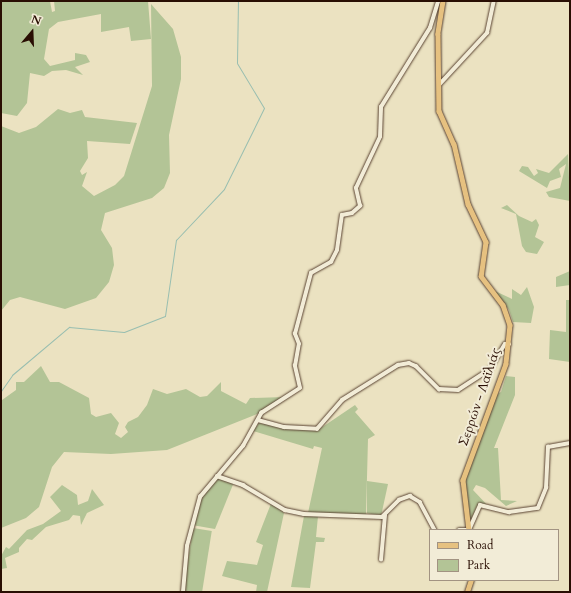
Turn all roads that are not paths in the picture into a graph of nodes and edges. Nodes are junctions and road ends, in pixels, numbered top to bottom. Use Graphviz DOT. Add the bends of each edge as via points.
graph roads {
  1 [pos="438,1"];
  2 [pos="443,1"];
  3 [pos="494,1"];
  4 [pos="437,87"];
  5 [pos="510,344"];
  6 [pos="258,420"];
  7 [pos="570,443"];
  8 [pos="217,476"];
  9 [pos="385,515"];
  10 [pos="434,529"];
  11 [pos="469,529"];
  12 [pos="469,529"];
  13 [pos="381,560"];
  14 [pos="470,581"];
  15 [pos="183,592"];
  16 [pos="467,592"];
  1 -- 6 [label="street" via="430,28 381,107 380,137 356,188 360,206 352,213 342,215 337,250 330,262 311,273 295,334 299,344 295,366 300,388 267,408"];
  2 -- 4 [label="main road, Σερρών - Λαϊλιάς"];
  3 -- 4 [label="street" via="487,33"];
  4 -- 5 [label="main road, Σερρών - Λαϊλιάς" via="441,117 454,144 468,204 486,242 481,276 508,316"];
  5 -- 6 [label="street" via="505,344 490,369 458,390 439,389 416,366 409,363 398,365 342,400 317,429 284,427"];
  5 -- 11 [label="main road, Σερρών - Λαϊλιάς" via="463,480"];
  6 -- 8 [label="street" via="243,446"];
  7 -- 12 [label="street" via="548,447 546,488 538,508 509,512 480,505"];
  8 -- 9 [label="street" via="243,485 285,510 304,514"];
  8 -- 15 [label="street" via="195,507"];
  9 -- 10 [label="street" via="399,500 410,496 420,502"];
  9 -- 13 [label="street"];
  14 -- 16 [label="main road"];
}
